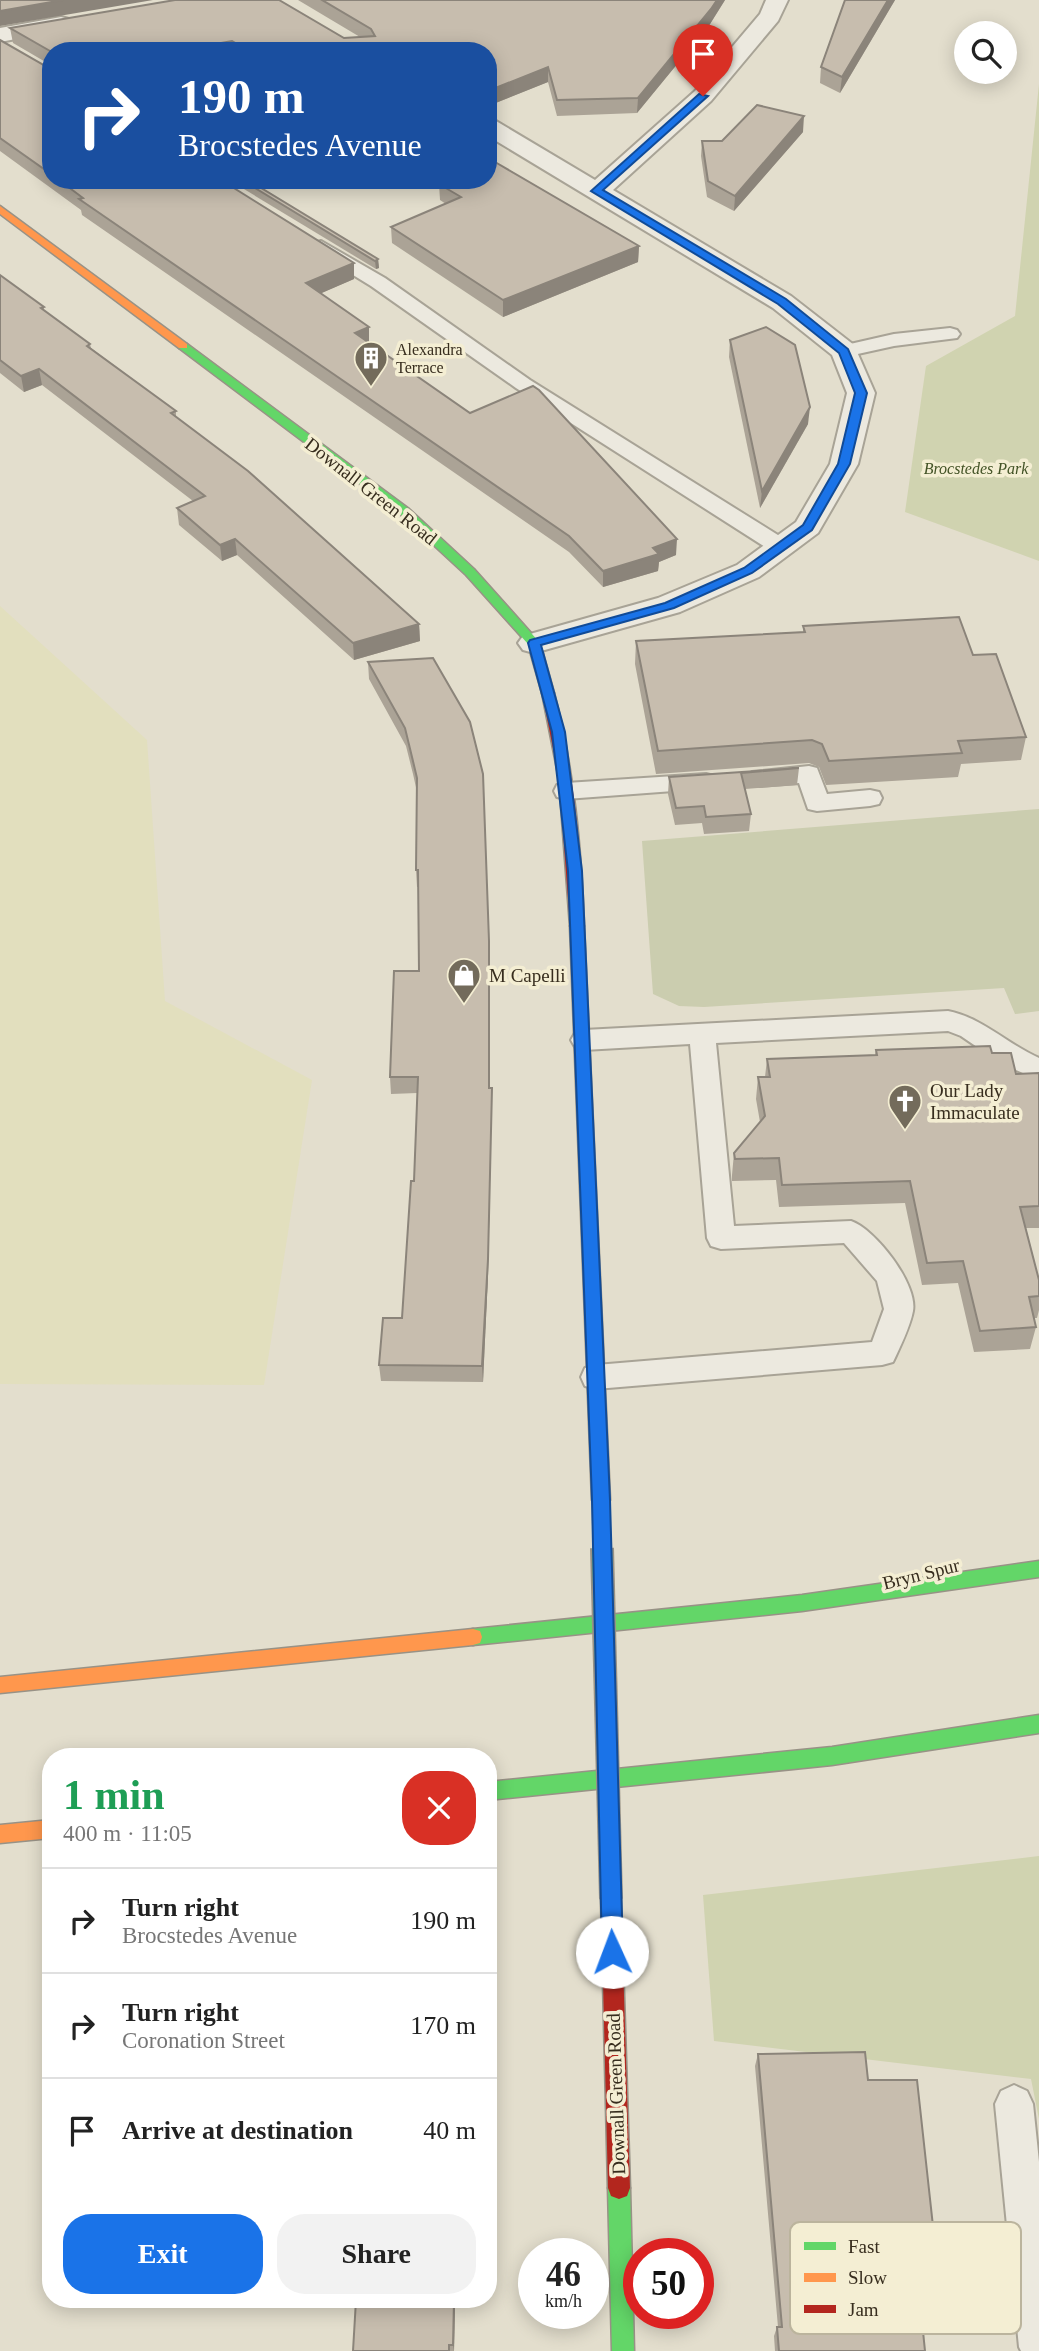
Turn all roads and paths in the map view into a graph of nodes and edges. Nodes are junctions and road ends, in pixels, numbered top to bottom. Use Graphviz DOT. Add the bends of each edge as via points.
graph roads {
  1 [pos="777,0"];
  2 [pos="78,22"];
  3 [pos="3,42"];
  4 [pos="497,131"];
  5 [pos="597,191"];
  6 [pos="0,209"];
  7 [pos="300,235"];
  8 [pos="950,334"];
  9 [pos="844,351"];
  10 [pos="781,547"];
  11 [pos="534,643"];
  12 [pos="566,791"];
  13 [pos="870,798"];
  14 [pos="702,1035"];
  15 [pos="584,1040"];
  16 [pos="1039,1070"];
  17 [pos="596,1377"];
  18 [pos="960,1564"];
  19 [pos="1039,1569"];
  20 [pos="802,1604"];
  21 [pos="0,1685"];
  22 [pos="1039,1724"];
  23 [pos="497,1790"];
  24 [pos="42,1830"];
  25 [pos="0,1833"];
  26 [pos="1014,2104"];
  27 [pos="1039,2347"];
  28 [pos="624,2351"];
  1 -- 5 [label="street" via="770,16 703,96"];
  2 -- 3 [label="street"];
  4 -- 5 [label="street"];
  5 -- 9 [label="street" via="782,302"];
  6 -- 11 [label="main road, Downall Green Road" via="405,512 470,572"];
  7 -- 10 [label="lane" via="378,282 523,384"];
  8 -- 9 [label="lane"];
  9 -- 10 [label="street" via="861,393 844,464 808,527"];
  10 -- 11 [label="street" via="748,571 669,606"];
  11 -- 12 [label="main road, Downall Green Road" via="559,732"];
  12 -- 13 [label="lane" via="809,775 817,803"];
  12 -- 15 [label="main road, Downall Green Road"];
  14 -- 15 [label="lane"];
  14 -- 16 [label="lane" via="958,1022 1003,1053"];
  14 -- 17 [label="lane" via="721,1238 851,1231 890,1276 899,1309 882,1353"];
  15 -- 17 [label="main road, Downall Green Road"];
  17 -- 28 [label="main road, Downall Green Road, bridge"];
  18 -- 20 [label="main road, Bryn Spur"];
  19 -- 20 [label="main road"];
  20 -- 21 [label="main road"];
  22 -- 23 [label="main road" via="832,1756"];
  24 -- 25 [label="main road"];
  26 -- 27 [label="lane"];
}
